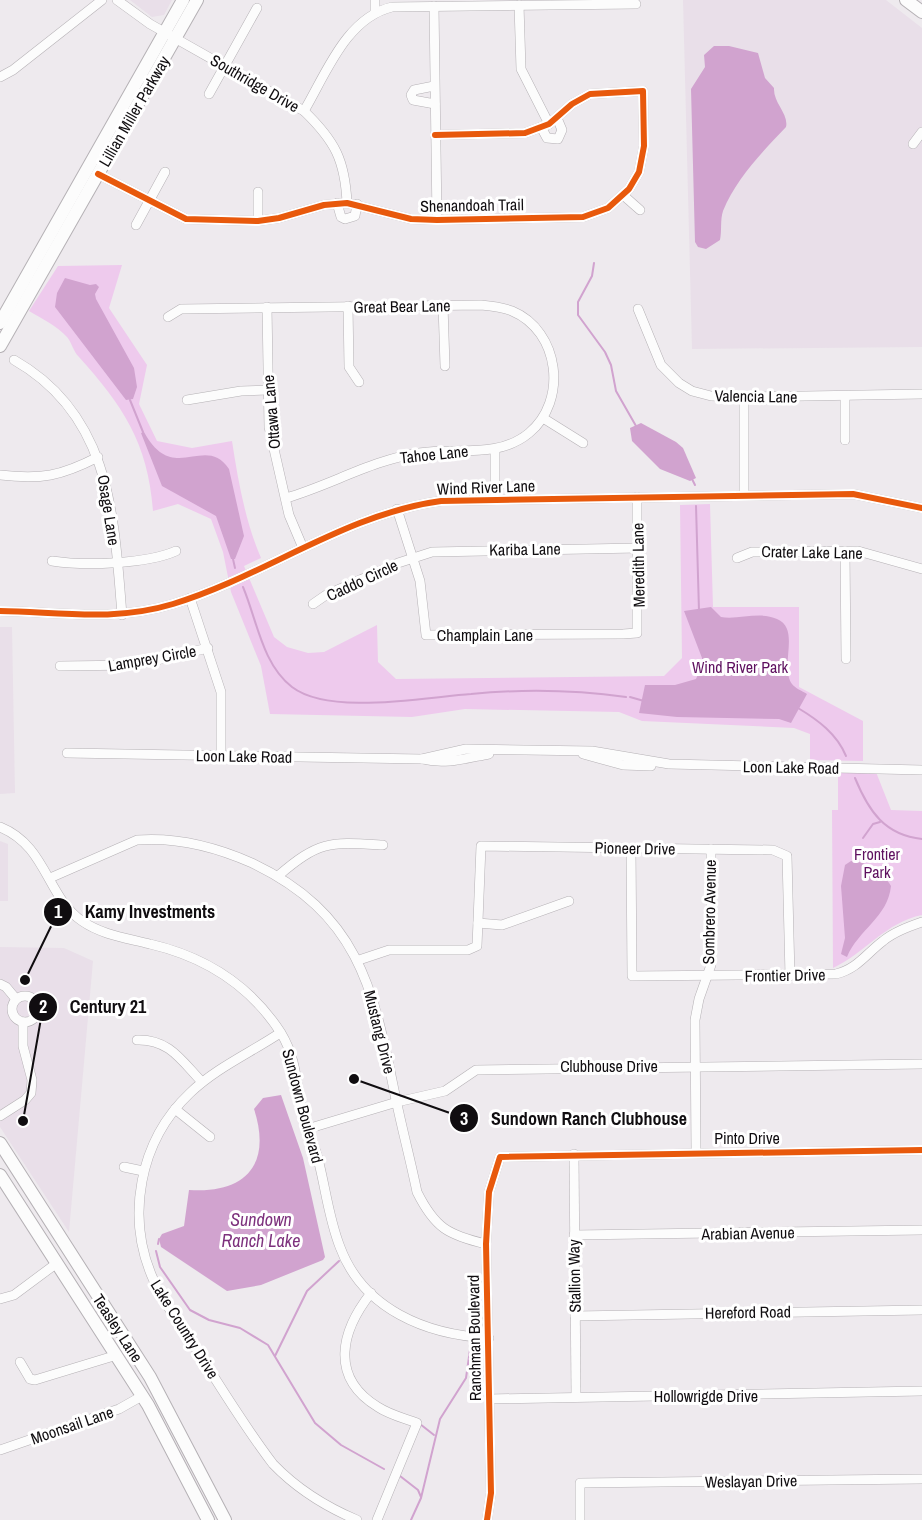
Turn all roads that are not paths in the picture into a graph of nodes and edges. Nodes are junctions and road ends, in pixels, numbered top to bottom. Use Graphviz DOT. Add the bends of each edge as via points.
graph roads {
  1 [pos="102,0"];
  2 [pos="117,0"];
  3 [pos="183,0"];
  4 [pos="197,0"];
  5 [pos="375,0"];
  6 [pos="906,0"];
  7 [pos="390,3"];
  8 [pos="636,4"];
  9 [pos="519,5"];
  10 [pos="434,6"];
  11 [pos="257,8"];
  12 [pos="922,12"];
  13 [pos="375,13"];
  14 [pos="165,31"];
  15 [pos="176,38"];
  16 [pos="225,66"];
  17 [pos="0,77"];
  18 [pos="434,86"];
  19 [pos="209,94"];
  20 [pos="435,104"];
  21 [pos="304,111"];
  22 [pos="549,123"];
  23 [pos="922,132"];
  24 [pos="435,135"];
  25 [pos="913,144"];
  26 [pos="165,172"];
  27 [pos="98,174"];
  28 [pos="258,192"];
  29 [pos="623,195"];
  30 [pos="148,202"];
  31 [pos="347,203"];
  32 [pos="640,210"];
  33 [pos="437,220"];
  34 [pos="258,221"];
  35 [pos="136,225"];
  36 [pos="443,305"];
  37 [pos="348,306"];
  38 [pos="267,307"];
  39 [pos="638,309"];
  40 [pos="168,317"];
  41 [pos="0,324"];
  42 [pos="0,346"];
  43 [pos="14,360"];
  44 [pos="445,366"];
  45 [pos="359,382"];
  46 [pos="267,390"];
  47 [pos="922,394"];
  48 [pos="845,396"];
  49 [pos="744,397"];
  50 [pos="187,400"];
  51 [pos="543,418"];
  52 [pos="845,440"];
  53 [pos="584,443"];
  54 [pos="495,450"];
  55 [pos="98,457"];
  56 [pos="0,475"];
  57 [pos="744,495"];
  58 [pos="637,497"];
  59 [pos="286,498"];
  60 [pos="495,499"];
  61 [pos="922,508"];
  62 [pos="397,509"];
  63 [pos="303,548"];
  64 [pos="638,548"];
  65 [pos="177,551"];
  66 [pos="845,551"];
  67 [pos="412,558"];
  68 [pos="737,558"];
  69 [pos="52,561"];
  70 [pos="117,561"];
  71 [pos="922,569"];
  72 [pos="190,598"];
  73 [pos="313,604"];
  74 [pos="0,611"];
  75 [pos="122,615"];
  76 [pos="638,633"];
  77 [pos="208,648"];
  78 [pos="846,659"];
  79 [pos="60,666"];
  80 [pos="67,753"];
  81 [pos="221,756"];
  82 [pos="922,770"];
  83 [pos="0,827"];
  84 [pos="383,845"];
  85 [pos="630,848"];
  86 [pos="711,849"];
  87 [pos="279,876"];
  88 [pos="50,878"];
  89 [pos="569,901"];
  90 [pos="922,922"];
  91 [pos="478,923"];
  92 [pos="359,960"];
  93 [pos="706,976"];
  94 [pos="790,976"];
  95 [pos="0,984"];
  96 [pos="16,999"];
  97 [pos="23,1022"];
  98 [pos="280,1033"];
  99 [pos="137,1040"];
  100 [pos="922,1064"];
  101 [pos="695,1066"];
  102 [pos="202,1082"];
  103 [pos="397,1102"];
  104 [pos="175,1109"];
  105 [pos="0,1116"];
  106 [pos="307,1129"];
  107 [pos="210,1137"];
  108 [pos="0,1143"];
  109 [pos="922,1150"];
  110 [pos="696,1152"];
  111 [pos="573,1154"];
  112 [pos="501,1157"];
  113 [pos="124,1167"];
  114 [pos="143,1171"];
  115 [pos="0,1175"];
  116 [pos="922,1230"];
  117 [pos="574,1235"];
  118 [pos="486,1244"];
  119 [pos="57,1263"];
  120 [pos="371,1293"];
  121 [pos="0,1299"];
  122 [pos="922,1310"];
  123 [pos="575,1316"];
  124 [pos="489,1338"];
  125 [pos="117,1355"];
  126 [pos="20,1362"];
  127 [pos="922,1391"];
  128 [pos="142,1396"];
  129 [pos="576,1397"];
  130 [pos="489,1399"];
  131 [pos="0,1450"];
  132 [pos="922,1479"];
  133 [pos="208,1520"];
  134 [pos="225,1520"];
  135 [pos="357,1520"];
  136 [pos="377,1520"];
  137 [pos="487,1520"];
  138 [pos="580,1520"];
  1 -- 17 [label="street"];
  2 -- 14 [label="street, Southridge Drive"];
  3 -- 14 [label="main road, Lillian Miller Parkway"];
  4 -- 15 [label="main road, Lillian Miller Parkway"];
  5 -- 13 [label="street"];
  6 -- 12 [label="main road"];
  7 -- 10 [label="street"];
  7 -- 13 [label="street"];
  8 -- 9 [label="street"];
  9 -- 10 [label="street"];
  9 -- 22 [label="street" via="521,69"];
  10 -- 18 [label="street"];
  11 -- 16 [label="street"];
  13 -- 21 [label="street" via="355,27"];
  14 -- 15 [label="street, Southridge Drive"];
  14 -- 41 [label="main road, Lillian Miller Parkway"];
  15 -- 16 [label="street, Southridge Drive"];
  15 -- 27 [label="main road, Lillian Miller Parkway"];
  16 -- 19 [label="street"];
  16 -- 21 [label="street, Southridge Drive"];
  18 -- 20 [label="street"];
  18 -- 20 [label="street" via="422,86 411,95 421,104"];
  20 -- 24 [label="street"];
  21 -- 31 [label="street, Southridge Drive" via="339,153"];
  22 -- 24 [label="street" via="525,133"];
  22 -- 29 [label="street, Shenandoah Trail" via="590,94 643,91 643,159"];
  23 -- 25 [label="street"];
  24 -- 33 [label="street"];
  26 -- 30 [label="street"];
  27 -- 30 [label="street, Shenandoah Trail"];
  27 -- 42 [label="main road, Lillian Miller Parkway"];
  28 -- 34 [label="street"];
  29 -- 32 [label="street"];
  29 -- 33 [label="street, Shenandoah Trail" via="608,208 583,217"];
  30 -- 34 [label="street, Shenandoah Trail" via="186,219"];
  30 -- 35 [label="street"];
  31 -- 33 [label="street, Shenandoah Trail" via="411,219"];
  31 -- 34 [label="street, Shenandoah Trail"];
  36 -- 37 [label="street, Great Bear Lane"];
  36 -- 44 [label="street"];
  36 -- 51 [label="street, Great Bear Lane" via="498,306 514,312 536,329 548,347 554,370 552,397"];
  37 -- 38 [label="street, Great Bear Lane"];
  37 -- 45 [label="street" via="349,367"];
  38 -- 40 [label="street, Great Bear Lane" via="182,309"];
  38 -- 46 [label="street, Ottawa Lane"];
  39 -- 49 [label="street, Valencia Lane" via="654,352 668,375 692,391"];
  43 -- 55 [label="street, Osage Lane" via="37,373 64,399 82,423"];
  46 -- 50 [label="street"];
  46 -- 59 [label="street, Ottawa Lane" via="269,427"];
  47 -- 48 [label="street, Valencia Lane"];
  48 -- 49 [label="street, Valencia Lane"];
  48 -- 52 [label="street"];
  49 -- 57 [label="street"];
  51 -- 53 [label="street"];
  51 -- 54 [label="street, Tahoe Lane" via="527,435"];
  54 -- 59 [label="street, Tahoe Lane" via="446,450 392,458"];
  54 -- 60 [label="street"];
  55 -- 56 [label="street" via="48,478"];
  55 -- 70 [label="street, Osage Lane" via="109,498"];
  57 -- 58 [label="street, Wind River Lane"];
  57 -- 61 [label="street, Wind River Lane" via="853,494"];
  58 -- 60 [label="street, Wind River Lane"];
  58 -- 64 [label="street, Meredith Lane"];
  59 -- 63 [label="street, Ottawa Lane"];
  60 -- 62 [label="street, Wind River Lane" via="441,501"];
  62 -- 63 [label="street, Wind River Lane"];
  62 -- 67 [label="street, Champlain Lane"];
  63 -- 72 [label="street, Wind River Lane"];
  64 -- 67 [label="street, Kariba Lane" via="455,550"];
  64 -- 76 [label="street, Meredith Lane"];
  65 -- 70 [label="street"];
  66 -- 68 [label="street, Crater Lake Lane" via="752,552"];
  66 -- 71 [label="street, Crater Lake Lane" via="870,553"];
  66 -- 78 [label="street"];
  67 -- 73 [label="street, Caddo Circle"];
  67 -- 76 [label="street, Champlain Lane" via="420,581 426,635"];
  69 -- 70 [label="street"];
  70 -- 75 [label="street, Osage Lane"];
  72 -- 75 [label="street, Wind River Lane"];
  72 -- 77 [label="street"];
  74 -- 75 [label="street, Wind River Lane"];
  77 -- 79 [label="street, Lamprey Circle" via="135,665"];
  77 -- 81 [label="street" via="221,692"];
  80 -- 81 [label="street, Loon Lake Road"];
  81 -- 82 [label="street, Loon Lake Road" via="422,759 466,749 613,753 659,764"];
  83 -- 88 [label="street, Sundown Boulevard" via="29,847"];
  84 -- 87 [label="street" via="328,844 304,854"];
  85 -- 86 [label="street, Pioneer Drive"];
  85 -- 91 [label="street, Pioneer Drive" via="481,846"];
  85 -- 93 [label="street, Frontier Drive" via="632,976"];
  86 -- 93 [label="street, Sombrero Avenue" via="711,965"];
  86 -- 94 [label="street, Pioneer Drive" via="773,850 787,856"];
  87 -- 88 [label="street, Mustang Drive" via="230,853 153,839 138,840"];
  87 -- 92 [label="street, Mustang Drive" via="328,918"];
  88 -- 98 [label="street, Sundown Boulevard" via="73,914 94,929 184,952 237,982"];
  89 -- 91 [label="street" via="502,925"];
  90 -- 94 [label="street, Frontier Drive" via="883,940 850,970"];
  91 -- 92 [label="street" via="477,946 468,950 389,950"];
  92 -- 103 [label="street, Mustang Drive" via="379,1015"];
  93 -- 94 [label="street, Frontier Drive"];
  93 -- 101 [label="street, Sombrero Avenue" via="696,1008"];
  95 -- 96 [label="street"];
  96 -- 97 [label="street" via="11,1012"];
  96 -- 97 [label="street" via="32,998 38,1008 36,1017"];
  97 -- 105 [label="street" via="31,1093"];
  98 -- 102 [label="street, Lake Country Drive"];
  98 -- 106 [label="street, Sundown Boulevard" via="296,1068"];
  99 -- 102 [label="street" via="154,1040 173,1052"];
  100 -- 101 [label="street, Clubhouse Drive"];
  101 -- 103 [label="street, Clubhouse Drive" via="476,1070 445,1091"];
  101 -- 110 [label="street, Sombrero Avenue"];
  102 -- 104 [label="street, Lake Country Drive"];
  103 -- 106 [label="street, Clubhouse Drive"];
  103 -- 118 [label="street, Mustang Drive" via="417,1192 429,1215 445,1231"];
  104 -- 107 [label="street"];
  104 -- 114 [label="street, Lake Country Drive" via="154,1141"];
  106 -- 120 [label="street, Sundown Boulevard" via="340,1247 357,1279"];
  108 -- 134 [label="main road, Teasley Lane" via="150,1377"];
  109 -- 110 [label="street, Pinto Drive"];
  110 -- 111 [label="street, Pinto Drive"];
  111 -- 112 [label="street, Pinto Drive"];
  111 -- 117 [label="street, Stallion Way"];
  112 -- 118 [label="street, Ranchman Boulevard" via="489,1192"];
  113 -- 114 [label="street"];
  114 -- 135 [label="street, Lake Country Drive" via="140,1234 148,1267 166,1302 273,1464 317,1500"];
  115 -- 119 [label="main road, Teasley Lane"];
  116 -- 117 [label="street, Arabian Avenue"];
  117 -- 123 [label="street, Stallion Way"];
  118 -- 124 [label="street, Ranchman Boulevard"];
  119 -- 121 [label="street" via="14,1295"];
  119 -- 125 [label="main road, Teasley Lane"];
  120 -- 124 [label="street, Sundown Boulevard" via="406,1319 435,1331"];
  120 -- 136 [label="street" via="350,1322 344,1343 346,1363 358,1388 373,1404 417,1423"];
  122 -- 123 [label="street, Hereford Road"];
  123 -- 129 [label="street, Stallion Way"];
  124 -- 130 [label="street, Ranchman Boulevard"];
  125 -- 126 [label="street" via="35,1380 30,1379"];
  125 -- 128 [label="main road, Teasley Lane"];
  127 -- 129 [label="street, Hollowrigde Drive"];
  128 -- 131 [label="street, Moonsail Lane" via="119,1409"];
  128 -- 133 [label="main road, Teasley Lane"];
  129 -- 130 [label="street, Hollowrigde Drive"];
  130 -- 137 [label="street, Ranchman Boulevard" via="491,1494"];
  132 -- 138 [label="street, Weslayan Drive" via="580,1483"];
}
